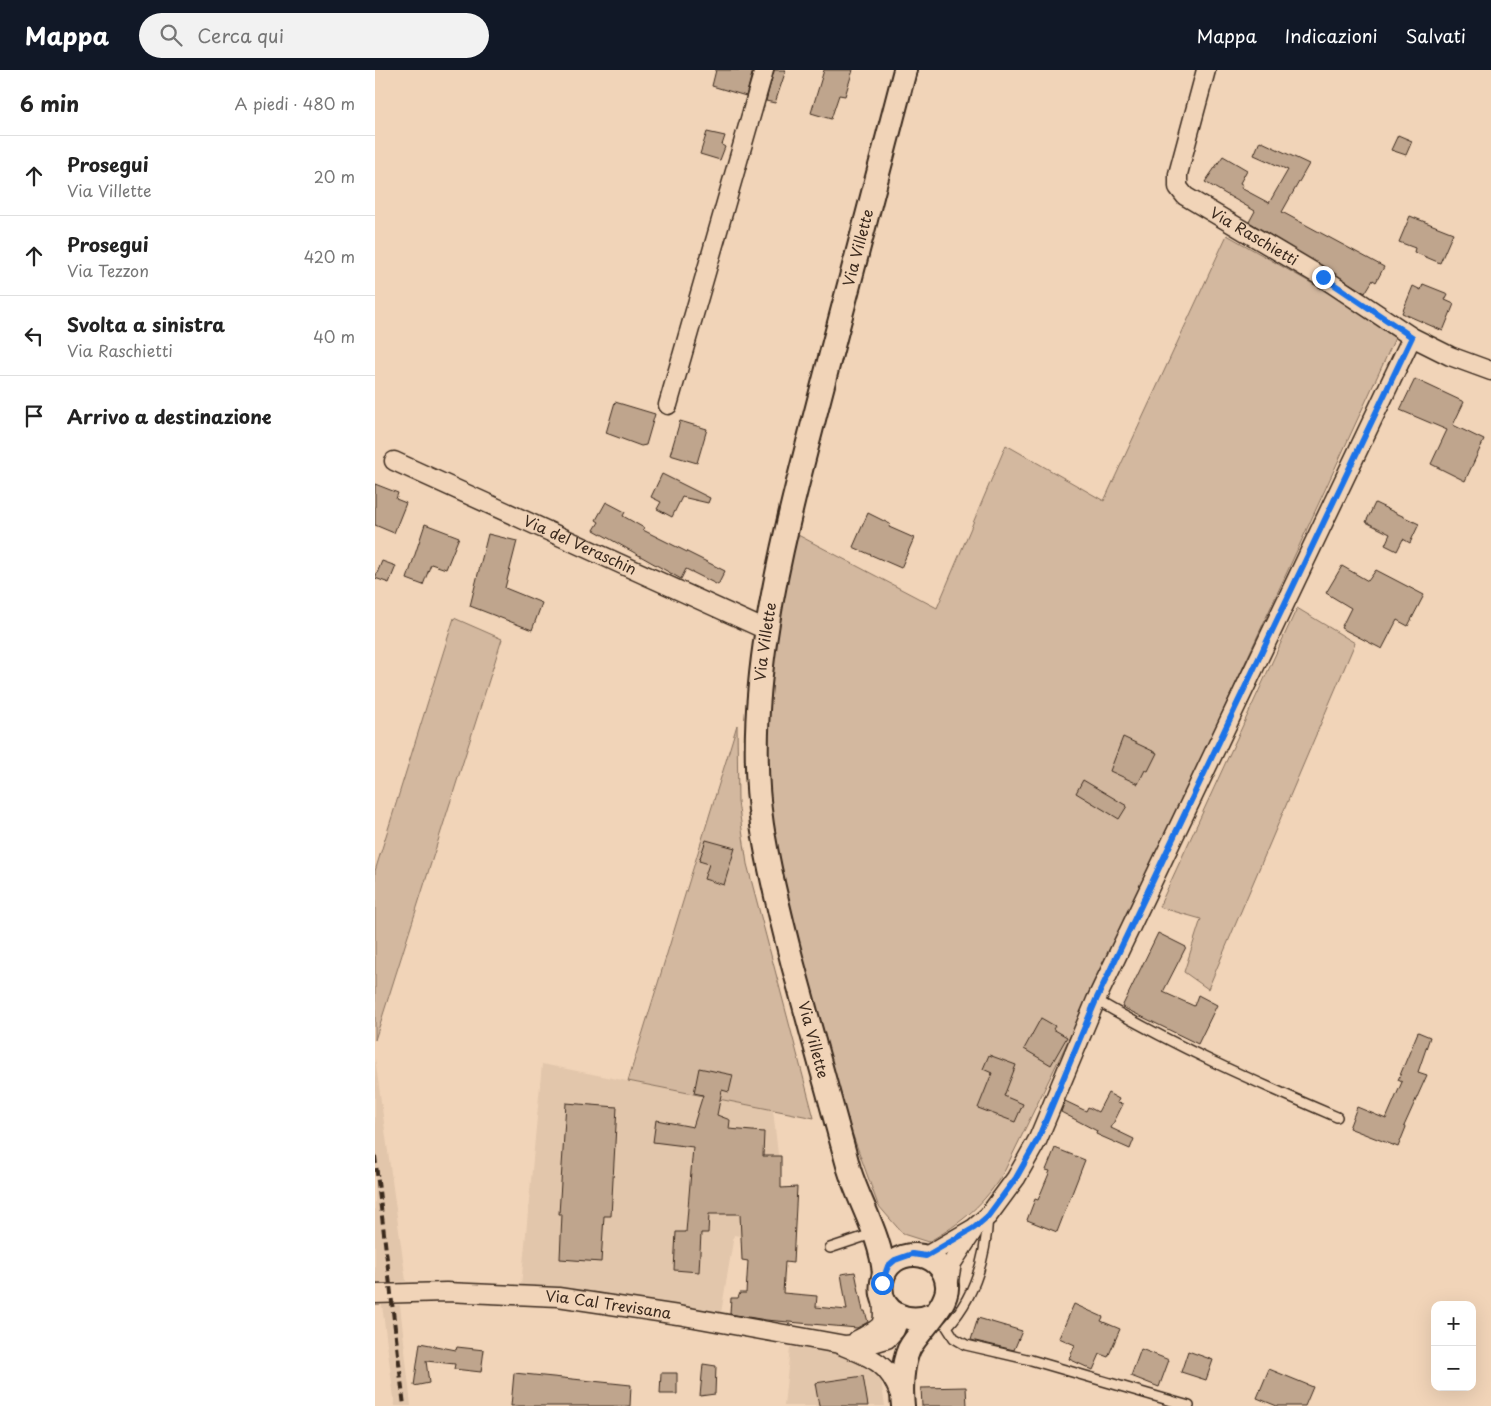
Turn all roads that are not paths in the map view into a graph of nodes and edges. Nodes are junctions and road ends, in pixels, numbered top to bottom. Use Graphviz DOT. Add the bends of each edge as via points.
graph roads {
  1 [pos="764,70"];
  2 [pos="905,70"];
  3 [pos="1206,70"];
  4 [pos="1412,337"];
  5 [pos="1491,372"];
  6 [pos="668,405"];
  7 [pos="394,461"];
  8 [pos="766,630"];
  9 [pos="1096,1000"];
  10 [pos="1337,1117"];
  11 [pos="988,1216"];
  12 [pos="872,1223"];
  13 [pos="974,1228"];
  14 [pos="830,1248"];
  15 [pos="919,1255"];
  16 [pos="883,1283"];
  17 [pos="947,1286"];
  18 [pos="375,1294"];
  19 [pos="933,1314"];
  20 [pos="903,1317"];
  21 [pos="842,1344"];
  22 [pos="902,1400"];
  23 [pos="1189,1406"];
  1 -- 6 [label="street"];
  2 -- 8 [label="street, Via Villette" via="798,482"];
  3 -- 4 [label="street, Via Raschietti" via="1178,174 1178,187 1185,196 1323,277"];
  4 -- 5 [label="street, Via Raschietti"];
  4 -- 9 [label="street"];
  7 -- 8 [label="street, Via del Veraschin"];
  8 -- 12 [label="street, Via Villette" via="756,758 761,823 775,895 816,1052 856,1191"];
  9 -- 10 [label="lane" via="1227,1070"];
  9 -- 11 [label="street" via="1038,1139 1016,1178"];
  11 -- 13 [label="street"];
  11 -- 23 [label="lane" via="987,1244 980,1269 965,1304 947,1327 954,1338 966,1345 1031,1360"];
  12 -- 14 [label="lane"];
  12 -- 15 [label="street, Via Villette"];
  12 -- 16 [label="street, Via Villette" via="883,1253"];
  13 -- 15 [label="street"];
  13 -- 17 [label="street" via="952,1263"];
  15 -- 16 [label="street" via="895,1260"];
  15 -- 17 [label="street, Via Villette" via="941,1268"];
  16 -- 20 [label="street, Via Villette" via="889,1308"];
  16 -- 21 [label="street" via="885,1316 882,1324 866,1336"];
  17 -- 19 [label="street" via="946,1297"];
  18 -- 21 [label="street, Via Cal Trevisana" via="446,1292 558,1297"];
  19 -- 20 [label="street" via="915,1319"];
  19 -- 22 [label="street" via="909,1351"];
  20 -- 21 [label="street, Via Cal Trevisana" via="887,1339"];
  20 -- 22 [label="street" via="895,1365"];
  21 -- 22 [label="street, Via Cal Trevisana" via="887,1368"];
}
